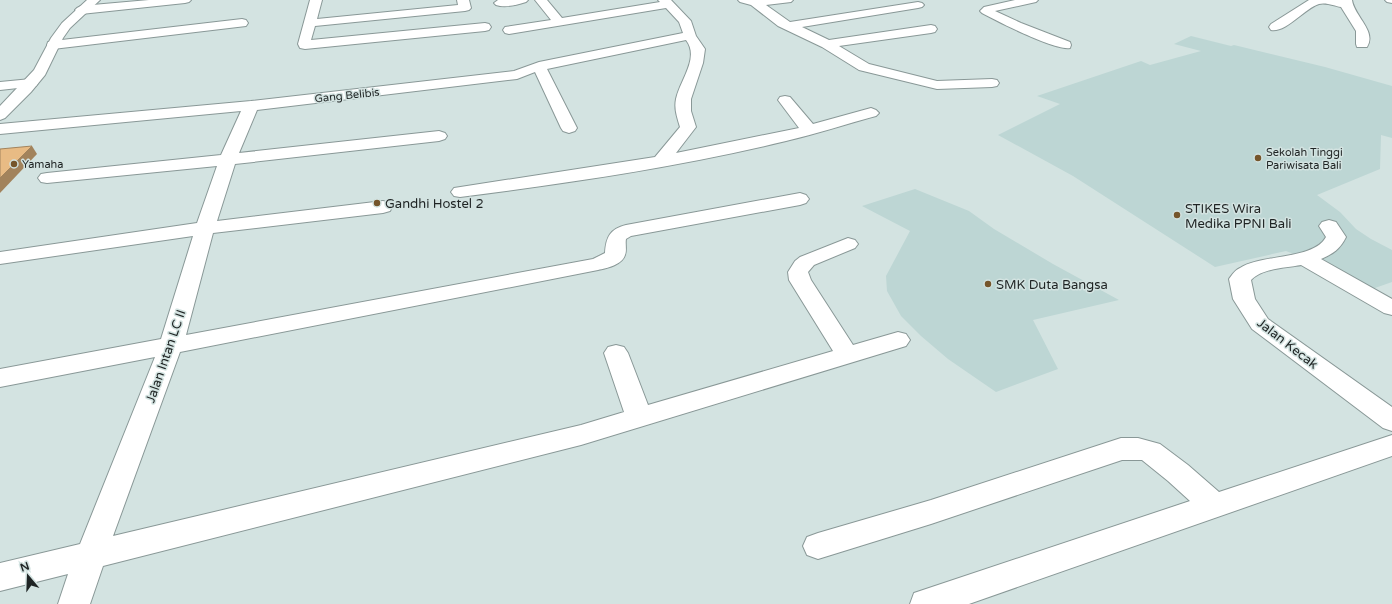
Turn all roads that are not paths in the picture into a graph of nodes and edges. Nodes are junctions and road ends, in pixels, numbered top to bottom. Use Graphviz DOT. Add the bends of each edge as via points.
graph roads {
  1 [pos="94,0"];
  2 [pos="185,0"];
  3 [pos="316,0"];
  4 [pos="463,0"];
  5 [pos="522,0"];
  6 [pos="540,0"];
  7 [pos="787,0"];
  8 [pos="988,0"];
  9 [pos="1032,0"];
  10 [pos="666,2"];
  11 [pos="749,2"];
  12 [pos="500,3"];
  13 [pos="1346,3"];
  14 [pos="918,5"];
  15 [pos="1006,5"];
  16 [pos="81,10"];
  17 [pos="558,22"];
  18 [pos="242,23"];
  19 [pos="309,23"];
  20 [pos="788,26"];
  21 [pos="485,27"];
  22 [pos="1275,27"];
  23 [pos="931,29"];
  24 [pos="509,30"];
  25 [pos="689,36"];
  26 [pos="827,44"];
  27 [pos="1362,44"];
  28 [pos="53,45"];
  29 [pos="1065,45"];
  30 [pos="539,66"];
  31 [pos="31,83"];
  32 [pos="992,83"];
  33 [pos="0,86"];
  34 [pos="785,100"];
  35 [pos="251,106"];
  36 [pos="871,113"];
  37 [pos="0,115"];
  38 [pos="569,128"];
  39 [pos="0,130"];
  40 [pos="809,130"];
  41 [pos="439,136"];
  42 [pos="228,160"];
  43 [pos="660,161"];
  44 [pos="47,178"];
  45 [pos="460,192"];
  46 [pos="800,199"];
  47 [pos="384,207"];
  48 [pos="1329,226"];
  49 [pos="205,228"];
  50 [pos="848,244"];
  51 [pos="0,258"];
  52 [pos="1304,258"];
  53 [pos="1392,308"];
  54 [pos="898,340"];
  55 [pos="171,345"];
  56 [pos="616,353"];
  57 [pos="847,354"];
  58 [pos="0,378"];
  59 [pos="639,417"];
  60 [pos="1392,421"];
  61 [pos="1392,445"];
  62 [pos="1214,505"];
  63 [pos="818,546"];
  64 [pos="91,554"];
  65 [pos="0,577"];
  66 [pos="74,604"];
  67 [pos="926,604"];
  1 -- 16 [label="street"];
  2 -- 16 [label="street"];
  3 -- 19 [label="street"];
  4 -- 19 [label="street" via="465,8"];
  5 -- 12 [label="street"];
  6 -- 17 [label="street"];
  7 -- 11 [label="street"];
  8 -- 15 [label="street"];
  9 -- 15 [label="street"];
  10 -- 17 [label="street"];
  10 -- 25 [label="street" via="677,11 686,24"];
  11 -- 20 [label="street"];
  13 -- 22 [label="street" via="1316,1"];
  13 -- 27 [label="street" via="1350,16 1362,30"];
  14 -- 20 [label="street"];
  15 -- 29 [label="street" via="986,11"];
  16 -- 28 [label="street" via="66,23"];
  17 -- 24 [label="street"];
  18 -- 28 [label="street"];
  19 -- 21 [label="street" via="304,44 306,46"];
  20 -- 26 [label="street"];
  23 -- 26 [label="street"];
  25 -- 30 [label="street, Gang Belibis"];
  25 -- 43 [label="street" via="696,43 698,50 683,106 688,127"];
  26 -- 32 [label="street" via="859,65 884,73 937,85"];
  28 -- 31 [label="street" via="46,63"];
  30 -- 35 [label="street, Gang Belibis" via="501,77"];
  30 -- 38 [label="street"];
  31 -- 33 [label="street"];
  31 -- 37 [label="street"];
  34 -- 40 [label="street"];
  35 -- 39 [label="street, Gang Belibis"];
  35 -- 42 [label="street, Jalan Intan LC II"];
  36 -- 40 [label="street"];
  40 -- 43 [label="street"];
  41 -- 42 [label="street"];
  42 -- 44 [label="street"];
  42 -- 49 [label="street, Jalan Intan LC II"];
  43 -- 45 [label="street"];
  46 -- 55 [label="street" via="626,231 616,237 615,255 598,264"];
  47 -- 49 [label="street"];
  48 -- 52 [label="street" via="1336,237 1335,242 1328,249"];
  49 -- 51 [label="street"];
  49 -- 55 [label="street, Jalan Intan LC II"];
  50 -- 57 [label="street" via="807,261 798,272 800,280"];
  52 -- 53 [label="street"];
  52 -- 60 [label="street, Jalan Kecak" via="1248,271 1240,279 1244,299 1260,324"];
  54 -- 57 [label="street"];
  55 -- 58 [label="street"];
  55 -- 64 [label="street, Jalan Intan LC II"];
  56 -- 59 [label="street"];
  57 -- 59 [label="street"];
  59 -- 64 [label="street" via="582,435"];
  61 -- 62 [label="street"];
  62 -- 63 [label="street" via="1150,452 1121,449 932,512"];
  62 -- 67 [label="street"];
  64 -- 65 [label="street"];
  64 -- 66 [label="street, Jalan Intan LC II"];
}
